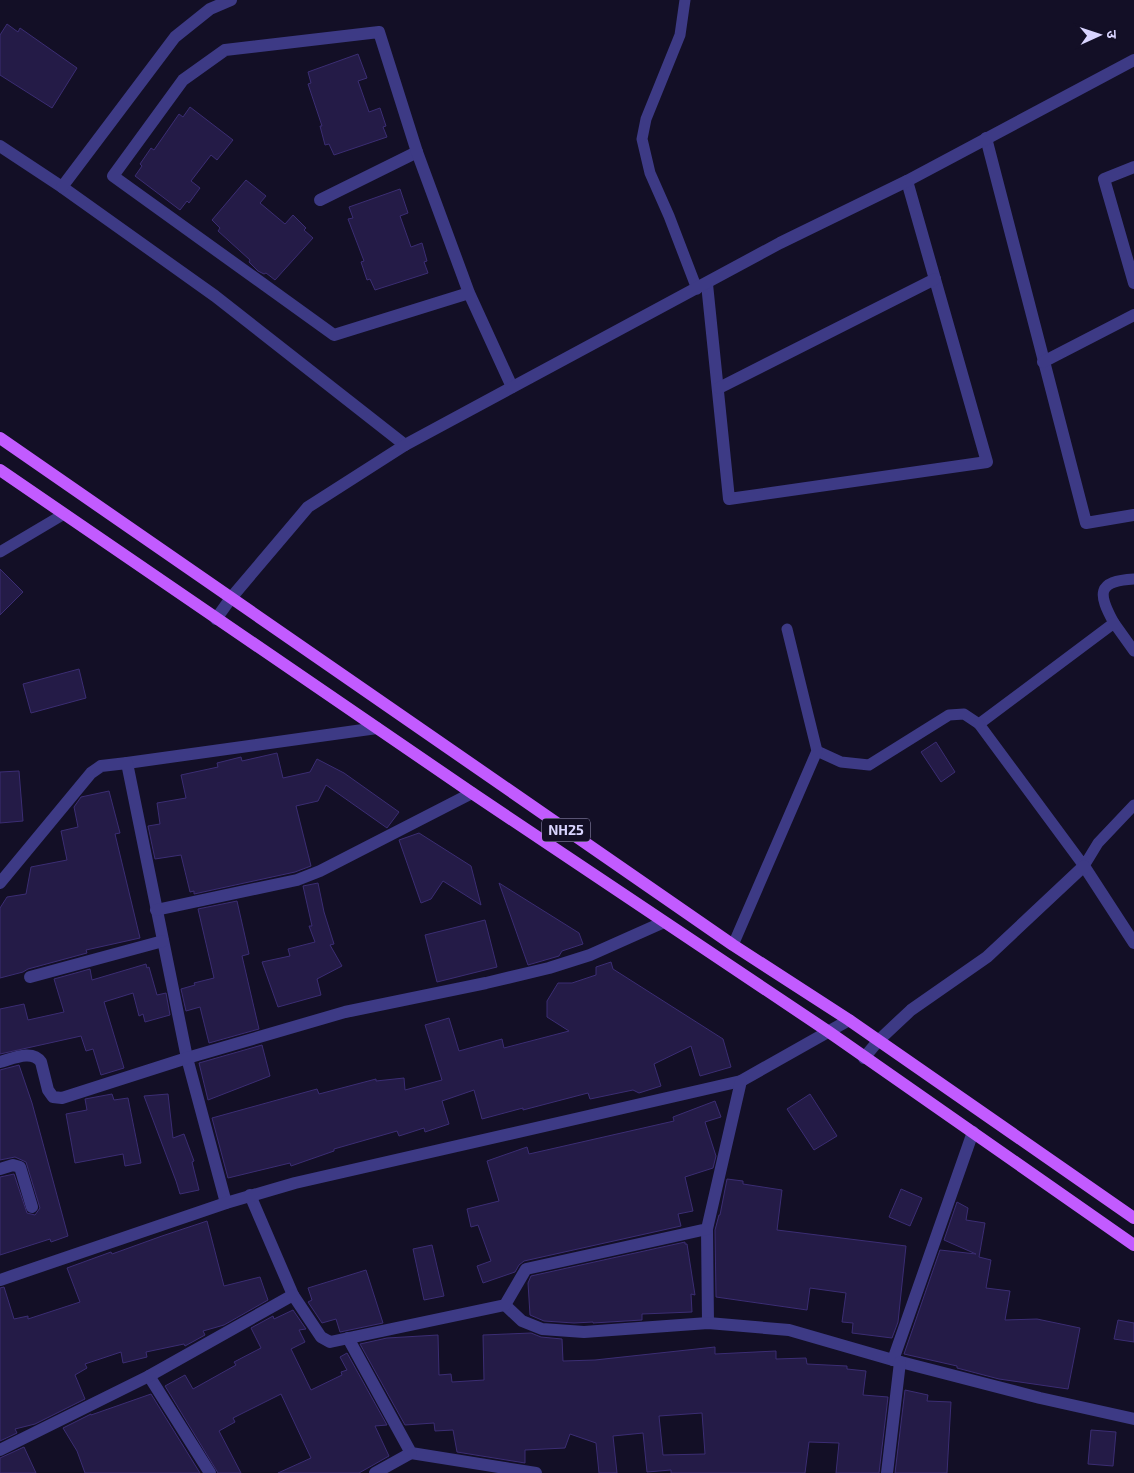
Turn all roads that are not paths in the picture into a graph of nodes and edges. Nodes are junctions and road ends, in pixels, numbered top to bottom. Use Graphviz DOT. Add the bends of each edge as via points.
graph roads {
  1 [pos="231,0"];
  2 [pos="685,0"];
  3 [pos="1134,60"];
  4 [pos="986,138"];
  5 [pos="0,146"];
  6 [pos="417,152"];
  7 [pos="1134,167"];
  8 [pos="907,181"];
  9 [pos="62,187"];
  10 [pos="320,200"];
  11 [pos="935,279"];
  12 [pos="1134,283"];
  13 [pos="702,286"];
  14 [pos="468,293"];
  15 [pos="1134,315"];
  16 [pos="1043,362"];
  17 [pos="512,387"];
  18 [pos="719,388"];
  19 [pos="0,438"];
  20 [pos="405,445"];
  21 [pos="0,470"];
  22 [pos="64,514"];
  23 [pos="1134,515"];
  24 [pos="0,552"];
  25 [pos="1134,579"];
  26 [pos="231,598"];
  27 [pos="216,619"];
  28 [pos="1114,624"];
  29 [pos="787,629"];
  30 [pos="1134,651"];
  31 [pos="979,724"];
  32 [pos="377,728"];
  33 [pos="817,751"];
  34 [pos="127,763"];
  35 [pos="472,793"];
  36 [pos="1134,805"];
  37 [pos="1084,866"];
  38 [pos="0,883"];
  39 [pos="156,910"];
  40 [pos="664,922"];
  41 [pos="163,941"];
  42 [pos="1134,943"];
  43 [pos="733,945"];
  44 [pos="30,978"];
  45 [pos="849,1020"];
  46 [pos="829,1032"];
  47 [pos="878,1041"];
  48 [pos="187,1058"];
  49 [pos="864,1058"];
  50 [pos="0,1062"];
  51 [pos="741,1081"];
  52 [pos="974,1132"];
  53 [pos="0,1169"];
  54 [pos="250,1195"];
  55 [pos="226,1203"];
  56 [pos="32,1207"];
  57 [pos="1131,1213"];
  58 [pos="707,1229"];
  59 [pos="1134,1245"];
  60 [pos="0,1280"];
  61 [pos="293,1295"];
  62 [pos="505,1304"];
  63 [pos="708,1323"];
  64 [pos="348,1338"];
  65 [pos="896,1361"];
  66 [pos="149,1376"];
  67 [pos="1134,1419"];
  68 [pos="0,1450"];
  69 [pos="411,1453"];
  70 [pos="210,1473"];
  71 [pos="375,1473"];
  72 [pos="536,1473"];
  73 [pos="887,1473"];
  1 -- 9 [label="street" via="210,9 175,36"];
  2 -- 13 [label="lane" via="680,35 646,120 642,139 650,173"];
  3 -- 4 [label="street"];
  4 -- 8 [label="street"];
  4 -- 16 [label="street"];
  5 -- 9 [label="street"];
  6 -- 10 [label="street"];
  6 -- 14 [label="street"];
  6 -- 14 [label="street" via="379,32 225,50 183,80 113,176 334,335"];
  7 -- 12 [label="street" via="1104,179"];
  8 -- 11 [label="street"];
  8 -- 13 [label="street" via="780,243"];
  9 -- 20 [label="street" via="215,296"];
  11 -- 18 [label="street"];
  11 -- 18 [label="street" via="987,462 729,499"];
  13 -- 17 [label="street"];
  13 -- 18 [label="street"];
  14 -- 17 [label="street"];
  15 -- 16 [label="street"];
  16 -- 23 [label="street" via="1086,523"];
  17 -- 20 [label="street"];
  19 -- 26 [label="main road, NH25"];
  20 -- 26 [label="street" via="308,506"];
  21 -- 22 [label="main road, NH25"];
  22 -- 24 [label="lane"];
  22 -- 27 [label="main road, NH25"];
  25 -- 28 [label="lane" via="1117,580 1105,588 1103,603"];
  26 -- 27 [label="street"];
  26 -- 43 [label="main road, NH25"];
  27 -- 32 [label="main road, NH25"];
  28 -- 30 [label="lane"];
  28 -- 31 [label="lane"];
  29 -- 33 [label="lane"];
  31 -- 33 [label="lane" via="964,714 949,715 869,765 840,762"];
  31 -- 37 [label="lane"];
  32 -- 34 [label="street"];
  32 -- 35 [label="main road, NH25"];
  33 -- 43 [label="lane"];
  34 -- 38 [label="street" via="101,766 91,773"];
  34 -- 39 [label="street"];
  35 -- 39 [label="street" via="297,880"];
  35 -- 40 [label="main road, NH25"];
  36 -- 37 [label="lane" via="1098,843"];
  37 -- 42 [label="street"];
  37 -- 47 [label="street" via="986,957 911,1010"];
  39 -- 41 [label="street"];
  40 -- 46 [label="main road, NH25"];
  40 -- 48 [label="street" via="549,968 345,1012"];
  41 -- 44 [label="street"];
  41 -- 48 [label="street"];
  43 -- 45 [label="main road, NH25"];
  45 -- 46 [label="street"];
  45 -- 47 [label="main road, NH25"];
  46 -- 49 [label="main road, NH25"];
  46 -- 51 [label="street"];
  47 -- 49 [label="street"];
  47 -- 57 [label="main road, NH25"];
  48 -- 50 [label="street" via="62,1098 53,1097 48,1090 38,1058 28,1055"];
  48 -- 55 [label="street"];
  49 -- 52 [label="main road, NH25"];
  51 -- 54 [label="street"];
  51 -- 58 [label="street"];
  52 -- 59 [label="main road, NH25"];
  52 -- 65 [label="street"];
  53 -- 56 [label="street" via="20,1166"];
  54 -- 55 [label="street"];
  54 -- 61 [label="street"];
  55 -- 60 [label="street"];
  58 -- 62 [label="street" via="526,1269"];
  58 -- 63 [label="street"];
  61 -- 64 [label="street" via="321,1338 330,1342"];
  61 -- 66 [label="street"];
  62 -- 63 [label="street" via="522,1321 542,1329 584,1332"];
  62 -- 64 [label="street"];
  63 -- 65 [label="street" via="789,1330"];
  64 -- 69 [label="street"];
  65 -- 67 [label="street"];
  65 -- 73 [label="street"];
  66 -- 68 [label="street"];
  66 -- 70 [label="street"];
  69 -- 71 [label="street"];
  69 -- 72 [label="street"];
}
